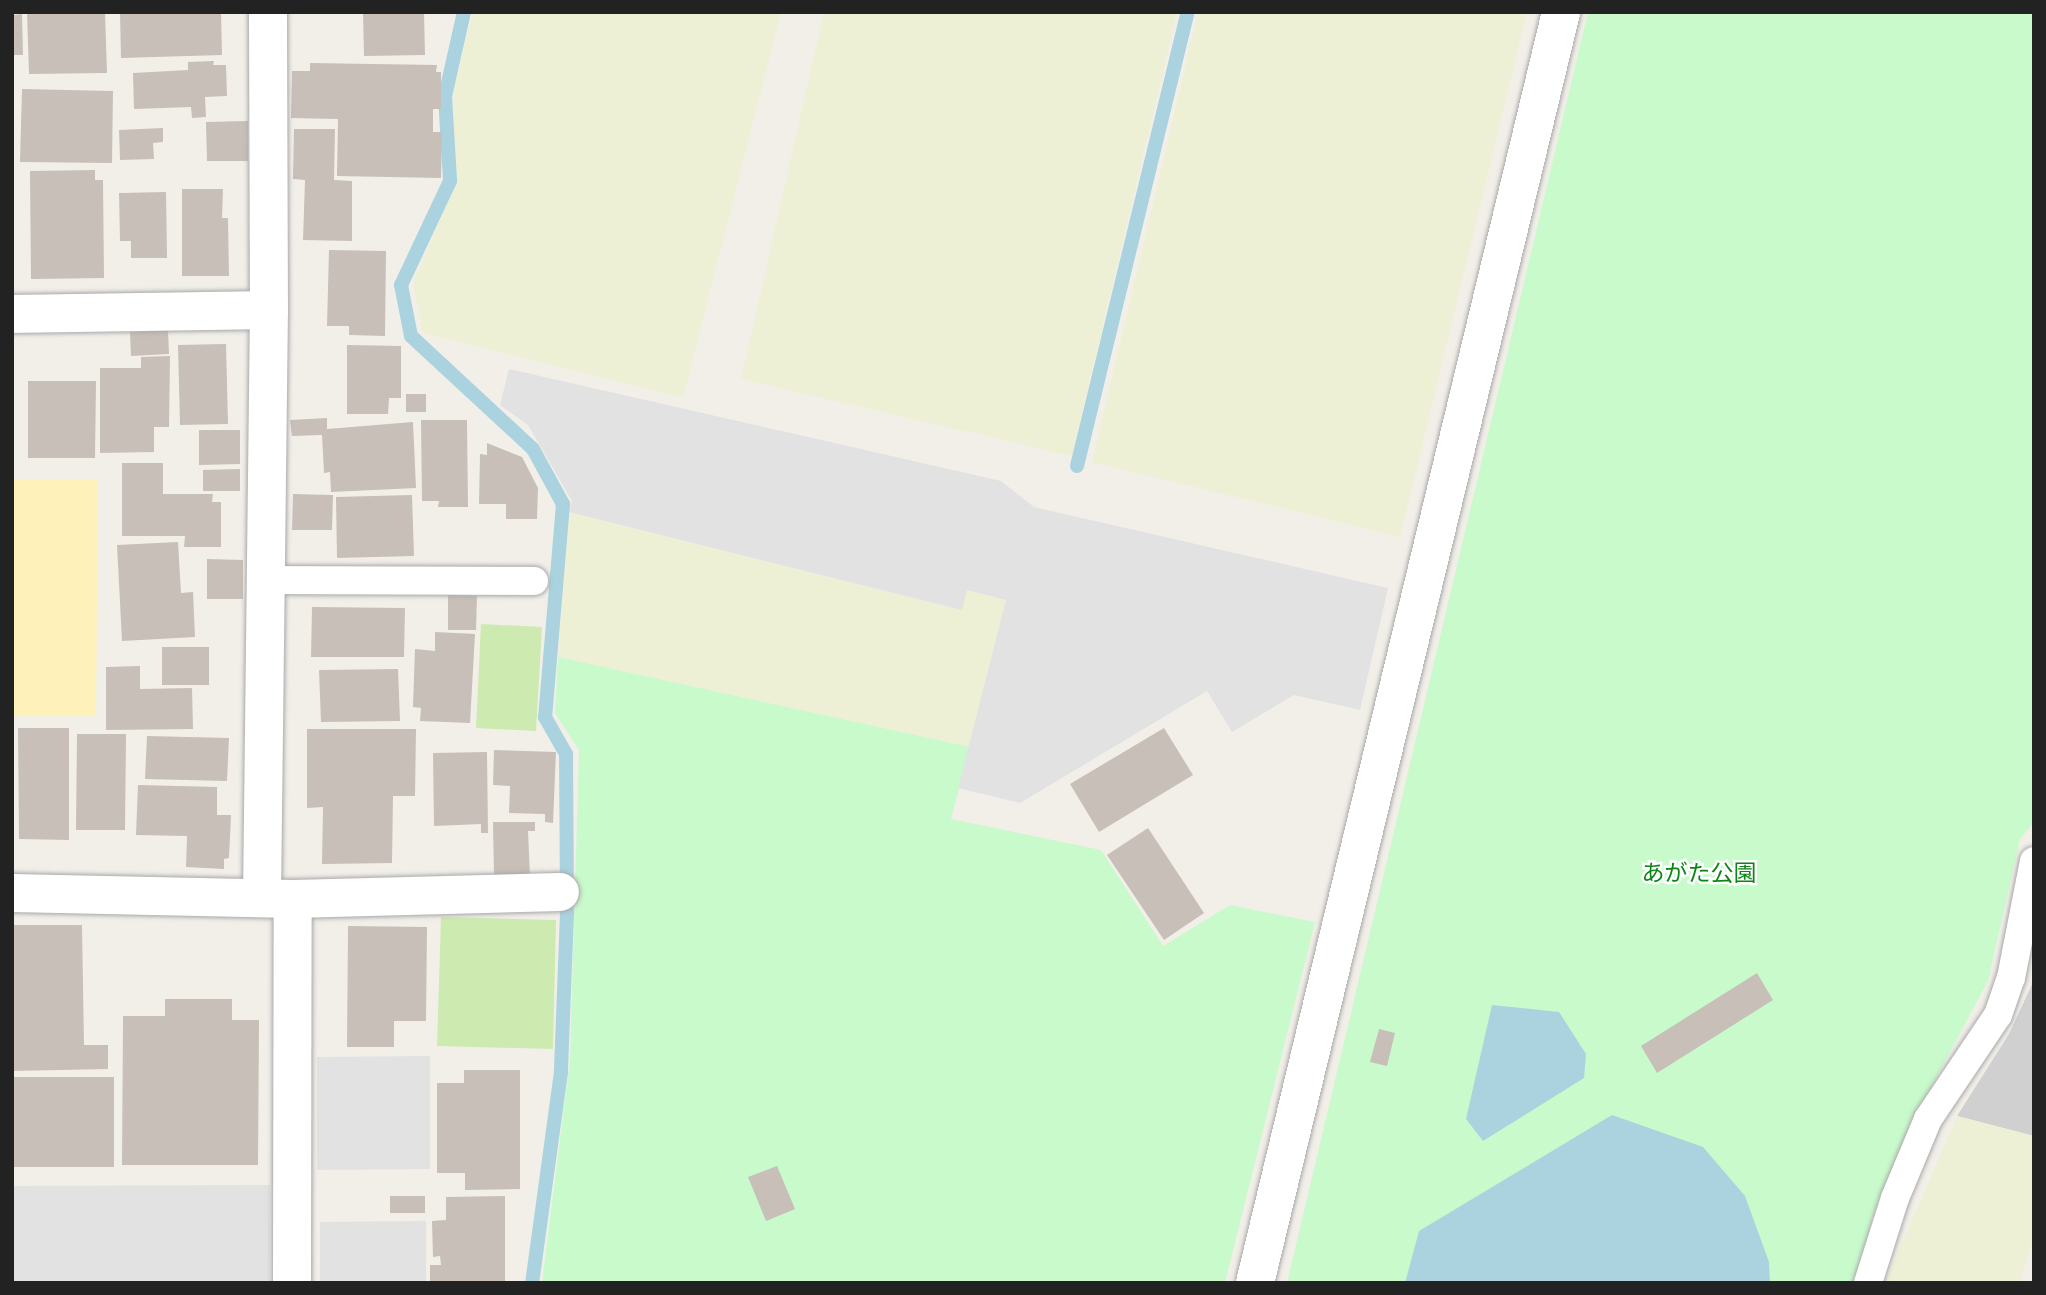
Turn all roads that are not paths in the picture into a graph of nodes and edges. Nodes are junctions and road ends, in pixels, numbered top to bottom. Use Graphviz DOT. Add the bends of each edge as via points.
graph roads {
  1 [pos="268,12"];
  2 [pos="1560,12"];
  3 [pos="270,310"];
  4 [pos="12,314"];
  5 [pos="266,580"];
  6 [pos="534,581"];
  7 [pos="2034,861"];
  8 [pos="567,891"];
  9 [pos="12,893"];
  10 [pos="278,898"];
  11 [pos="292,1283"];
  12 [pos="1255,1283"];
  13 [pos="1868,1283"];
  1 -- 3 [label="street"];
  2 -- 12 [label="street"];
  3 -- 4 [label="street"];
  3 -- 5 [label="street"];
  5 -- 6 [label="lane"];
  5 -- 10 [label="street"];
  7 -- 13 [label="lane" via="2011,978 1998,1016 1928,1119 1895,1198"];
  8 -- 10 [label="street"];
  9 -- 10 [label="street"];
  10 -- 11 [label="street"];
}
